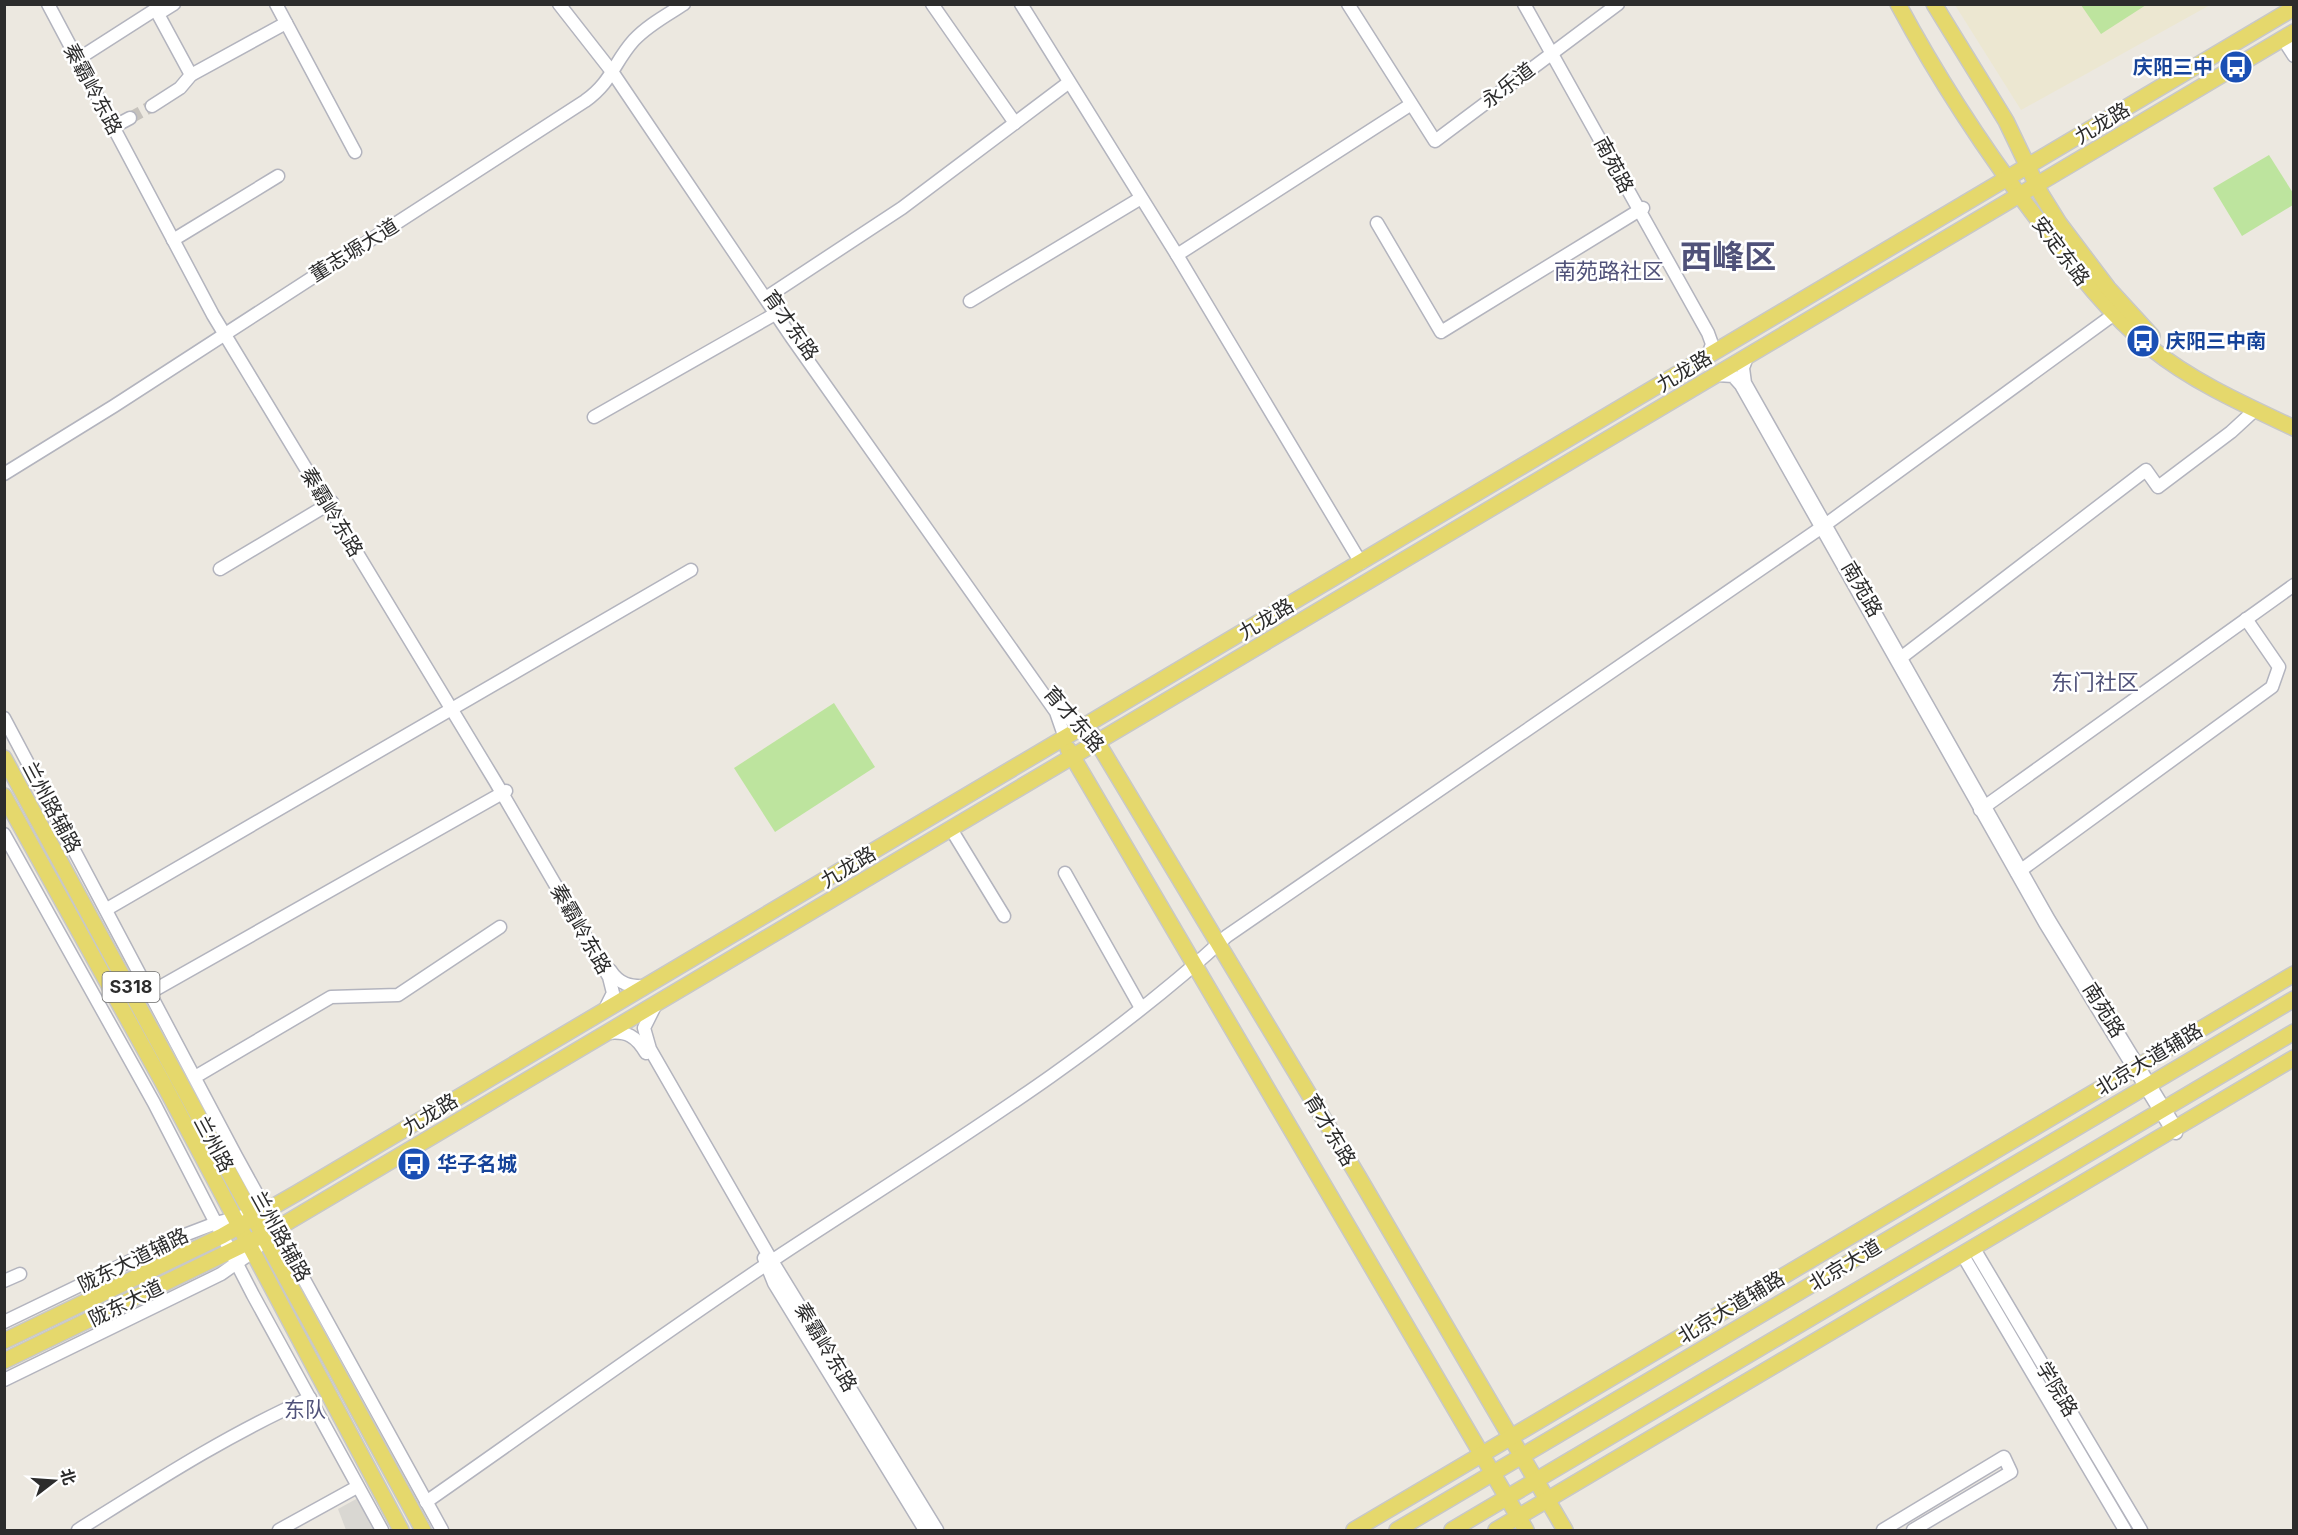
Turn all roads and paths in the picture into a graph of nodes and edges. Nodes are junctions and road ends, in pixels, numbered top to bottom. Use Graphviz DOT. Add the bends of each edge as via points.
graph roads {
  1 [pos="48,4"];
  2 [pos="54,4"];
  3 [pos="164,4"];
  4 [pos="174,4"];
  5 [pos="276,4"];
  6 [pos="559,4"];
  7 [pos="566,4"];
  8 [pos="673,4"];
  9 [pos="684,4"];
  10 [pos="932,4"];
  11 [pos="1021,4"];
  12 [pos="1348,4"];
  13 [pos="1524,4"];
  14 [pos="1529,4"];
  15 [pos="1618,4"];
  16 [pos="1898,4"];
  17 [pos="1934,4"];
  18 [pos="2294,8"];
  19 [pos="286,23"];
  20 [pos="2288,36"];
  21 [pos="1554,51"];
  22 [pos="2294,56"];
  23 [pos="79,58"];
  24 [pos="613,68"];
  25 [pos="191,75"];
  26 [pos="1068,83"];
  27 [pos="1410,105"];
  28 [pos="152,106"];
  29 [pos="130,118"];
  30 [pos="1016,123"];
  31 [pos="116,126"];
  32 [pos="355,152"];
  33 [pos="2028,167"];
  34 [pos="278,176"];
  35 [pos="2006,180"];
  36 [pos="2037,186"];
  37 [pos="2019,196"];
  38 [pos="1141,198"];
  39 [pos="1641,210"];
  40 [pos="1377,223"];
  41 [pos="175,238"];
  42 [pos="1177,255"];
  43 [pos="770,295"];
  44 [pos="970,301"];
  45 [pos="775,314"];
  46 [pos="2113,315"];
  47 [pos="225,330"];
  48 [pos="1738,340"];
  49 [pos="1747,357"];
  50 [pos="1707,358"];
  51 [pos="1717,375"];
  52 [pos="2256,409"];
  53 [pos="594,417"];
  54 [pos="2294,418"];
  55 [pos="2294,428"];
  56 [pos="4,467"];
  57 [pos="4,474"];
  58 [pos="330,503"];
  59 [pos="1823,526"];
  60 [pos="1361,563"];
  61 [pos="220,569"];
  62 [pos="691,570"];
  63 [pos="2294,585"];
  64 [pos="2246,620"];
  65 [pos="1900,658"];
  66 [pos="453,708"];
  67 [pos="4,718"];
  68 [pos="1084,726"];
  69 [pos="1065,738"];
  70 [pos="1098,741"];
  71 [pos="1072,757"];
  72 [pos="4,758"];
  73 [pos="504,792"];
  74 [pos="4,796"];
  75 [pos="1982,808"];
  76 [pos="951,829"];
  77 [pos="4,834"];
  78 [pos="2019,871"];
  79 [pos="1065,873"];
  80 [pos="107,909"];
  81 [pos="1004,916"];
  82 [pos="500,927"];
  83 [pos="1217,945"];
  84 [pos="1194,966"];
  85 [pos="2294,974"];
  86 [pos="647,986"];
  87 [pos="151,992"];
  88 [pos="2294,999"];
  89 [pos="656,1004"];
  90 [pos="1141,1008"];
  91 [pos="601,1013"];
  92 [pos="2294,1032"];
  93 [pos="608,1033"];
  94 [pos="2294,1058"];
  95 [pos="2136,1067"];
  96 [pos="195,1077"];
  97 [pos="2148,1085"];
  98 [pos="2162,1110"];
  99 [pos="2174,1129"];
  100 [pos="257,1214"];
  101 [pos="235,1223"];
  102 [pos="219,1229"];
  103 [pos="268,1235"];
  104 [pos="249,1249"];
  105 [pos="1967,1251"];
  106 [pos="234,1258"];
  107 [pos="769,1263"];
  108 [pos="20,1274"];
  109 [pos="4,1281"];
  110 [pos="4,1322"];
  111 [pos="4,1341"];
  112 [pos="4,1361"];
  113 [pos="4,1380"];
  114 [pos="310,1398"];
  115 [pos="1511,1437"];
  116 [pos="1482,1454"];
  117 [pos="1522,1456"];
  118 [pos="1493,1473"];
  119 [pos="1536,1481"];
  120 [pos="357,1487"];
  121 [pos="1507,1498"];
  122 [pos="1547,1500"];
  123 [pos="426,1502"];
  124 [pos="1522,1524"];
  125 [pos="78,1530"];
  126 [pos="279,1530"];
  127 [pos="382,1530"];
  128 [pos="401,1530"];
  129 [pos="423,1530"];
  130 [pos="442,1530"];
  131 [pos="925,1530"];
  132 [pos="937,1530"];
  133 [pos="1354,1530"];
  134 [pos="1397,1530"];
  135 [pos="1452,1530"];
  136 [pos="1496,1530"];
  137 [pos="1565,1530"];
  138 [pos="1883,1530"];
  139 [pos="1913,1530"];
  140 [pos="2125,1530"];
  141 [pos="2141,1530"];
  1 -- 23 [label="street, 秦霸岭东路"];
  2 -- 23 [label="street, 秦霸岭东路"];
  3 -- 23 [label="street"];
  4 -- 25 [label="street" via="158,14"];
  5 -- 19 [label="street"];
  6 -- 24 [label="street, 育才东路"];
  7 -- 24 [label="street, 育才东路"];
  8 -- 24 [label="street, 董志塬大道" via="638,28"];
  9 -- 24 [label="street, 董志塬大道" via="641,33"];
  10 -- 30 [label="street"];
  11 -- 26 [label="street"];
  12 -- 27 [label="street"];
  13 -- 21 [label="street, 南苑路"];
  14 -- 21 [label="street, 南苑路"];
  15 -- 21 [label="street, 永乐道"];
  16 -- 35 [label="main road, 安定东路" via="1928,59"];
  17 -- 33 [label="main road, 安定东路" via="2006,120"];
  18 -- 33 [label="main road, 九龙路"];
  19 -- 25 [label="street"];
  19 -- 32 [label="street"];
  20 -- 22 [label="street"];
  20 -- 36 [label="main road, 九龙路"];
  21 -- 27 [label="street, 永乐道" via="1435,141"];
  21 -- 39 [label="street, 南苑路"];
  23 -- 31 [label="street, 秦霸岭东路"];
  24 -- 43 [label="street, 育才东路"];
  24 -- 45 [label="street, 育才东路"];
  24 -- 47 [label="street, 董志塬大道" via="601,88 585,101"];
  25 -- 28 [label="street" via="180,88"];
  26 -- 30 [label="street"];
  26 -- 38 [label="street"];
  27 -- 42 [label="street"];
  29 -- 31 [label="street"];
  30 -- 43 [label="street" via="902,208"];
  31 -- 41 [label="street, 秦霸岭东路"];
  33 -- 35 [label="main road, 九龙路"];
  33 -- 36 [label="main road, 安定东路"];
  34 -- 41 [label="street"];
  35 -- 37 [label="main road, 安定东路"];
  35 -- 48 [label="main road, 九龙路"];
  36 -- 37 [label="main road, 九龙路"];
  36 -- 54 [label="main road, 安定东路" via="2059,223 2142,328 2205,372"];
  37 -- 46 [label="main road, 安定东路"];
  37 -- 49 [label="main road, 九龙路"];
  38 -- 42 [label="street"];
  38 -- 44 [label="street"];
  39 -- 40 [label="street" via="1441,333"];
  39 -- 48 [label="street, 南苑路" via="1712,331 1721,338"];
  39 -- 50 [label="street, 南苑路" via="1711,339 1712,350"];
  41 -- 47 [label="street, 秦霸岭东路"];
  42 -- 60 [label="street"];
  43 -- 68 [label="street, 育才东路" via="1060,708"];
  45 -- 53 [label="street"];
  45 -- 69 [label="street, 育才东路" via="1056,712"];
  46 -- 52 [label="main road, 安定东路" via="2176,365"];
  46 -- 59 [label="street"];
  47 -- 56 [label="street, 董志塬大道"];
  47 -- 57 [label="street, 董志塬大道"];
  47 -- 58 [label="street, 秦霸岭东路"];
  48 -- 50 [label="main road, 九龙路"];
  49 -- 51 [label="main road, 九龙路"];
  49 -- 59 [label="street, 南苑路" via="1743,368 1745,383"];
  50 -- 60 [label="main road, 九龙路"];
  51 -- 59 [label="street, 南苑路" via="1733,376 1741,385"];
  51 -- 70 [label="main road, 九龙路"];
  52 -- 55 [label="main road, 安定东路"];
  52 -- 65 [label="street" via="2158,487 2146,470"];
  58 -- 61 [label="street"];
  58 -- 66 [label="street, 秦霸岭东路"];
  59 -- 65 [label="street, 南苑路"];
  59 -- 83 [label="street"];
  60 -- 68 [label="main road, 九龙路"];
  62 -- 66 [label="street"];
  63 -- 64 [label="street"];
  64 -- 75 [label="street"];
  64 -- 78 [label="street" via="2279,667 2272,687"];
  65 -- 75 [label="street, 南苑路"];
  66 -- 73 [label="street, 秦霸岭东路"];
  66 -- 80 [label="street"];
  67 -- 80 [label="street, 兰州路辅路"];
  68 -- 69 [label="main road, 九龙路"];
  68 -- 70 [label="main road, 育才东路"];
  69 -- 71 [label="main road, 育才东路"];
  69 -- 86 [label="main road, 九龙路"];
  70 -- 71 [label="main road, 九龙路"];
  70 -- 83 [label="main road, 育才东路"];
  71 -- 76 [label="main road, 九龙路"];
  71 -- 84 [label="main road, 育才东路"];
  72 -- 100 [label="main road, 兰州路 / S318"];
  73 -- 86 [label="street, 秦霸岭东路" via="613,974 628,986"];
  73 -- 87 [label="street"];
  73 -- 91 [label="street, 秦霸岭东路" via="609,976 612,993"];
  74 -- 101 [label="main road, 兰州路 / S318"];
  75 -- 78 [label="street, 南苑路"];
  76 -- 81 [label="street"];
  76 -- 89 [label="main road, 九龙路"];
  77 -- 102 [label="street" via="154,1103"];
  78 -- 95 [label="street, 南苑路"];
  79 -- 90 [label="street"];
  80 -- 87 [label="street, 兰州路辅路"];
  82 -- 96 [label="street" via="398,995 332,997"];
  83 -- 84 [label="street"];
  83 -- 115 [label="main road, 育才东路"];
  84 -- 90 [label="street"];
  84 -- 116 [label="main road, 育才东路"];
  85 -- 95 [label="main road, 北京大道辅路"];
  86 -- 91 [label="main road, 九龙路"];
  87 -- 96 [label="street, 兰州路辅路"];
  88 -- 97 [label="main road, 北京大道"];
  89 -- 93 [label="main road, 九龙路"];
  89 -- 107 [label="street, 秦霸岭东路" via="644,1028 650,1049"];
  90 -- 107 [label="street" via="1053,1077"];
  91 -- 100 [label="main road, 九龙路"];
  92 -- 98 [label="main road, 北京大道"];
  93 -- 103 [label="main road, 九龙路"];
  93 -- 107 [label="street, 秦霸岭东路" via="626,1033 640,1042"];
  94 -- 99 [label="main road"];
  95 -- 97 [label="street, 南苑路"];
  95 -- 115 [label="main road, 北京大道辅路"];
  96 -- 100 [label="street, 兰州路辅路"];
  97 -- 98 [label="street, 南苑路"];
  97 -- 117 [label="main road, 北京大道"];
  98 -- 99 [label="street, 南苑路"];
  98 -- 119 [label="main road, 北京大道"];
  99 -- 105 [label="main road"];
  100 -- 101 [label="main road, 九龙路"];
  100 -- 103 [label="main road, 兰州路 / S318"];
  101 -- 102 [label="main road, 陇东大道"];
  101 -- 104 [label="main road, 兰州路 / S318"];
  102 -- 106 [label="street"];
  102 -- 110 [label="street, 陇东大道辅路"];
  102 -- 111 [label="main road, 陇东大道"];
  103 -- 104 [label="main road, 九龙路"];
  103 -- 123 [label="street, 兰州路辅路"];
  103 -- 129 [label="main road, 兰州路 / S318"];
  104 -- 106 [label="main road, 陇东大道"];
  104 -- 128 [label="main road, 兰州路 / S318"];
  105 -- 122 [label="main road"];
  105 -- 140 [label="street, 学院路"];
  105 -- 141 [label="street, 学院路"];
  106 -- 112 [label="main road, 陇东大道"];
  106 -- 113 [label="street" via="204,1283"];
  106 -- 114 [label="street"];
  107 -- 123 [label="street"];
  107 -- 131 [label="street, 秦霸岭东路" via="774,1283"];
  107 -- 132 [label="street, 秦霸岭东路"];
  108 -- 109 [label="street"];
  114 -- 120 [label="street"];
  114 -- 125 [label="street" via="275,1413"];
  115 -- 116 [label="main road, 北京大道辅路"];
  115 -- 117 [label="main road, 育才东路"];
  116 -- 118 [label="main road, 育才东路"];
  116 -- 133 [label="main road, 北京大道辅路"];
  117 -- 118 [label="main road, 北京大道"];
  117 -- 119 [label="main road, 育才东路"];
  118 -- 121 [label="main road, 育才东路"];
  118 -- 134 [label="main road, 北京大道"];
  119 -- 121 [label="main road, 北京大道"];
  119 -- 122 [label="main road, 育才东路"];
  120 -- 126 [label="street"];
  120 -- 127 [label="street"];
  121 -- 124 [label="main road, 育才东路"];
  121 -- 135 [label="main road, 北京大道"];
  122 -- 124 [label="main road"];
  122 -- 137 [label="main road, 育才东路"];
  123 -- 130 [label="street, 兰州路辅路"];
  124 -- 136 [label="main road"];
  138 -- 139 [label="street" via="2004,1457 2011,1472"];
}
